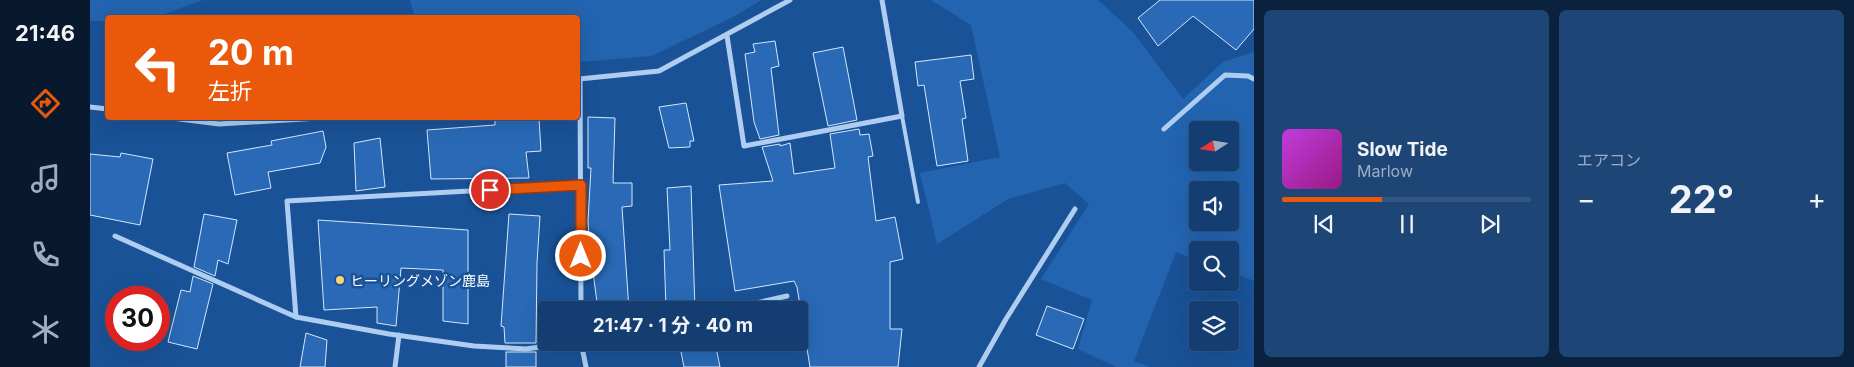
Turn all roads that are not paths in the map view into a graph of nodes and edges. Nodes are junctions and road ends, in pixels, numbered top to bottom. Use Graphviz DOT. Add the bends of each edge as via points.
graph roads {
  1 [pos="790,0"];
  2 [pos="882,0"];
  3 [pos="727,36"];
  4 [pos="1254,78"];
  5 [pos="580,79"];
  6 [pos="90,107"];
  7 [pos="105,109"];
  8 [pos="902,116"];
  9 [pos="188,120"];
  10 [pos="286,120"];
  11 [pos="580,120"];
  12 [pos="1164,129"];
  13 [pos="581,185"];
  14 [pos="918,202"];
  15 [pos="1076,209"];
  16 [pos="115,236"];
  17 [pos="787,296"];
  18 [pos="581,301"];
  19 [pos="765,301"];
  20 [pos="296,317"];
  21 [pos="398,335"];
  22 [pos="538,347"];
  23 [pos="583,351"];
  24 [pos="396,367"];
  25 [pos="586,367"];
  26 [pos="979,367"];
  1 -- 3 [label="street"];
  2 -- 8 [label="street"];
  3 -- 5 [label="street" via="659,70"];
  3 -- 8 [label="street" via="744,146"];
  4 -- 12 [label="street" via="1225,76"];
  6 -- 7 [label="street"];
  8 -- 14 [label="lane"];
  9 -- 10 [label="street" via="219,124"];
  11 -- 13 [label="street"];
  13 -- 18 [label="street"];
  13 -- 20 [label="street" via="287,201"];
  15 -- 26 [label="street"];
  16 -- 20 [label="street"];
  17 -- 19 [label="street"];
  20 -- 21 [label="street"];
  21 -- 22 [label="street" via="474,346"];
  21 -- 24 [label="street"];
  23 -- 25 [label="street"];
}
